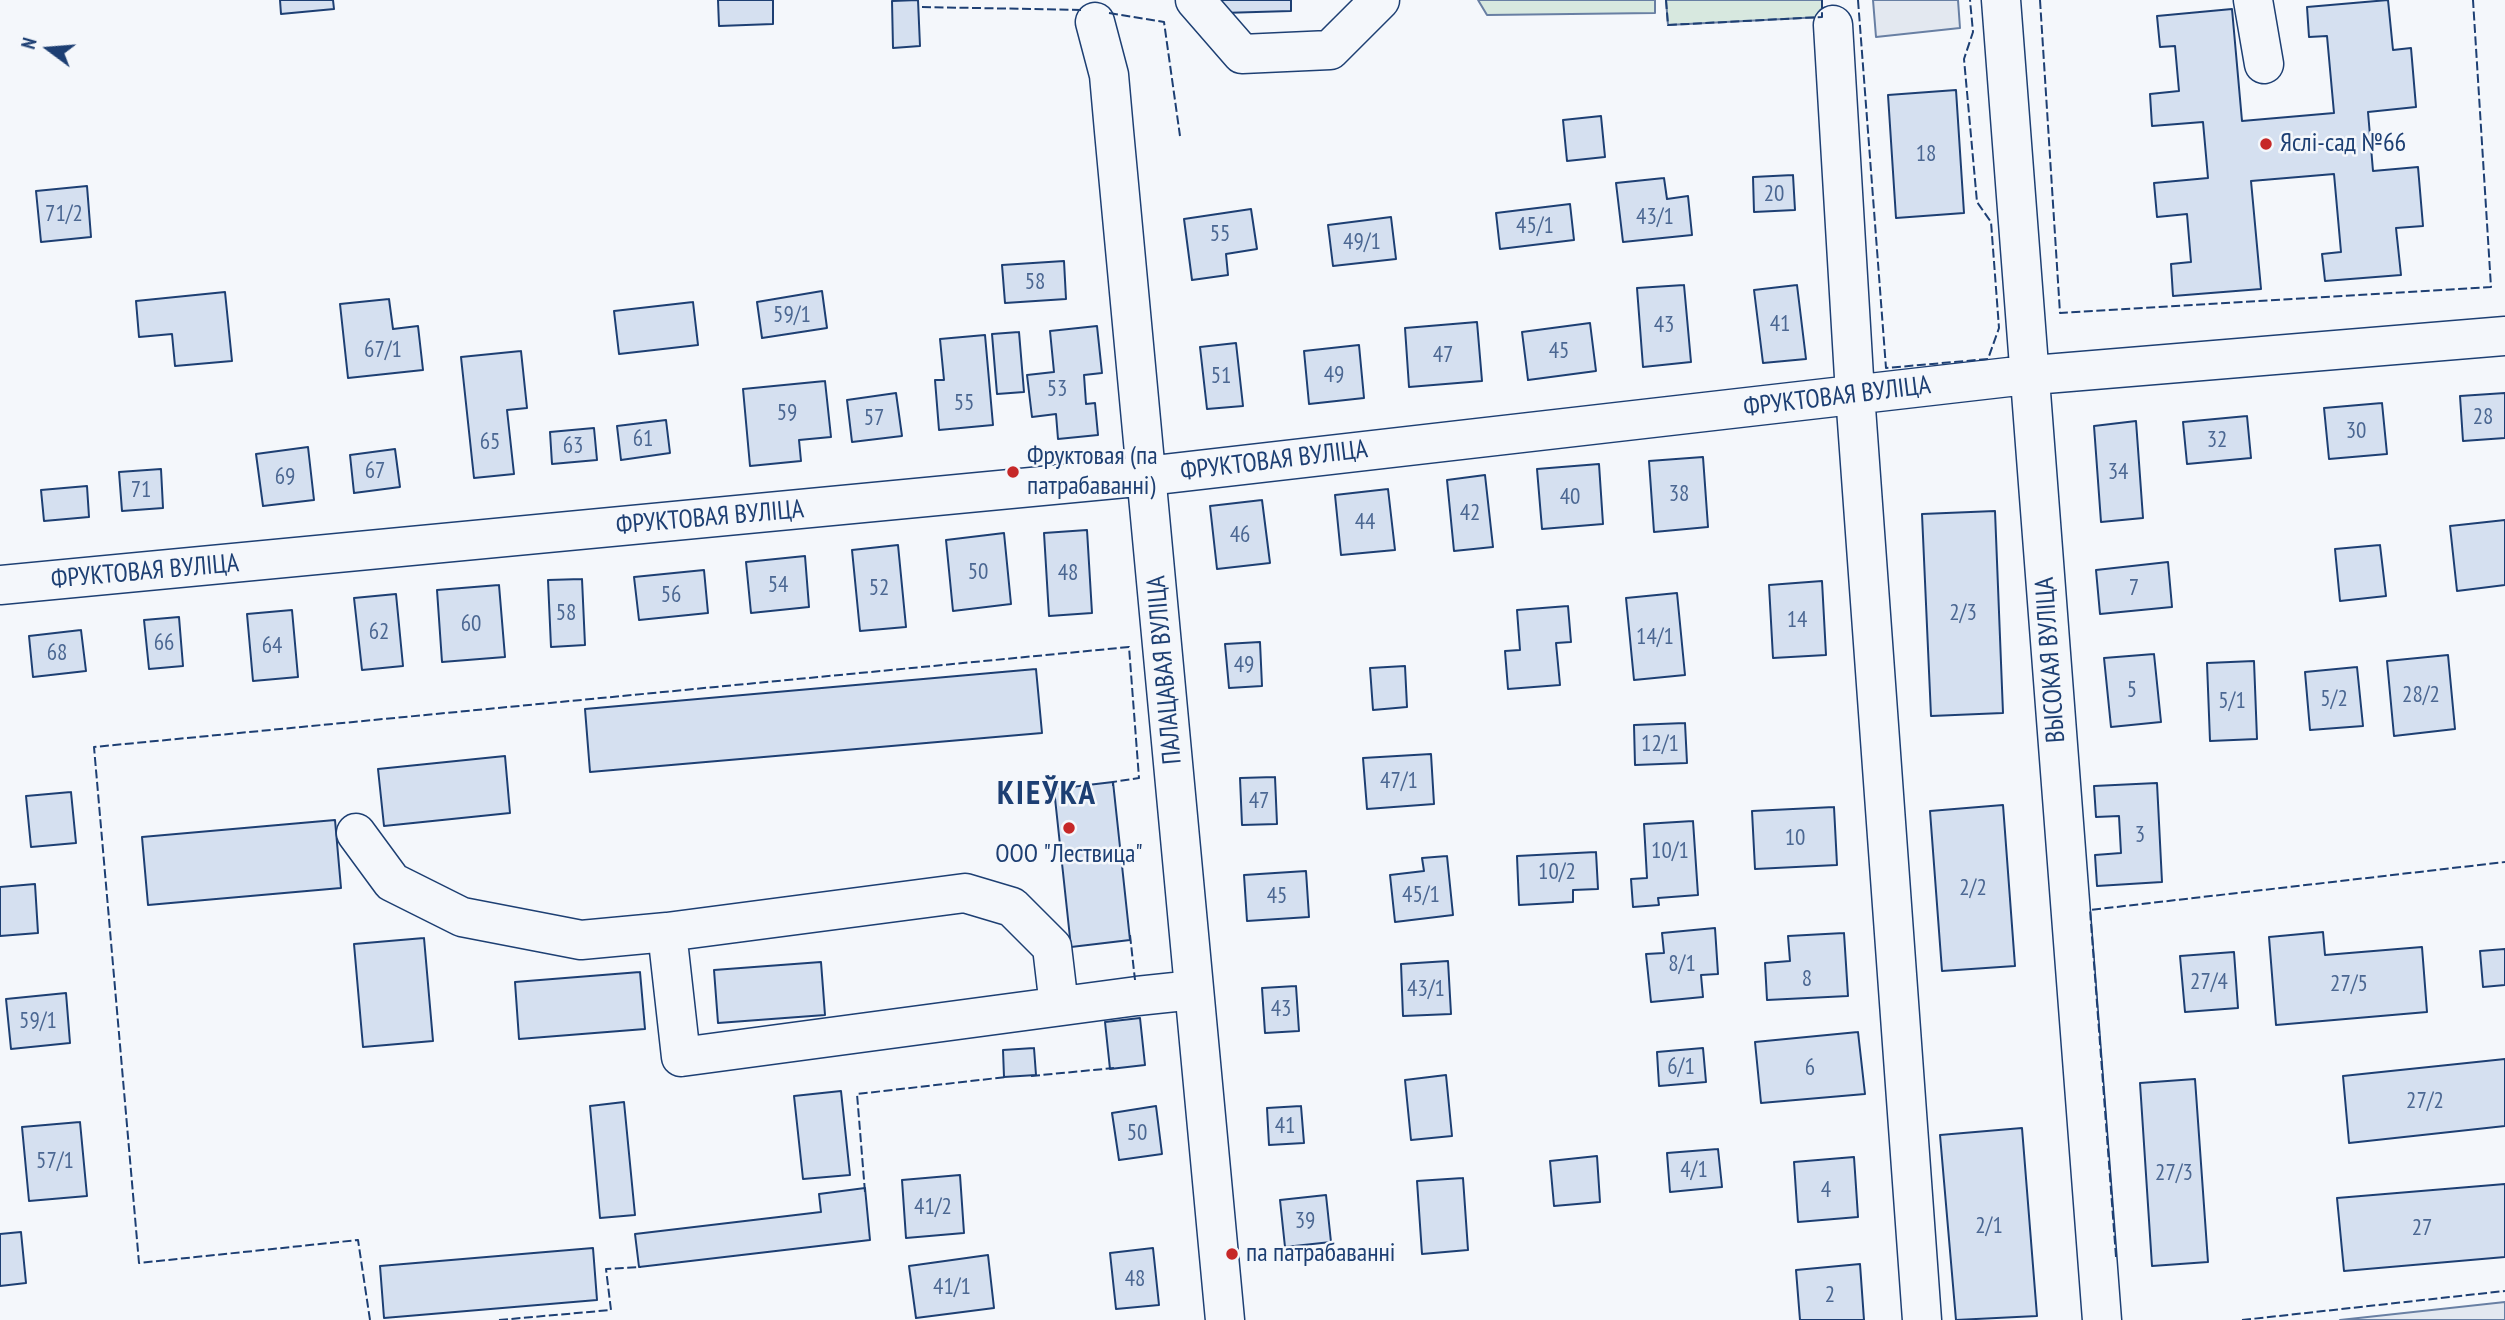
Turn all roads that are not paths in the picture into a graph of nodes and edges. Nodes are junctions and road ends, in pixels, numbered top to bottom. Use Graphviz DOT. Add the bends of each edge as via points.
graph roads {
  1 [pos="1195,0"];
  2 [pos="1380,0"];
  3 [pos="2001,0"];
  4 [pos="2253,0"];
  5 [pos="1095,22"];
  6 [pos="1833,25"];
  7 [pos="2264,64"];
  8 [pos="2505,336"];
  9 [pos="2029,375"];
  10 [pos="1855,394"];
  11 [pos="1147,476"];
  12 [pos="0,585"];
  13 [pos="356,833"];
  14 [pos="667,932"];
  15 [pos="1194,990"];
  16 [pos="1059,1006"];
  17 [pos="1225,1320"];
  18 [pos="1922,1320"];
  19 [pos="2102,1320"];
  1 -- 2 [label="street" via="1242,54 1330,50"];
  3 -- 9 [label="street, ВЫСОКАЯ ВУЛІЦА"];
  4 -- 7 [label="street"];
  5 -- 11 [label="street, ПАЛАЦАВАЯ ВУЛІЦА" via="1109,75"];
  6 -- 10 [label="street"];
  8 -- 9 [label="street, ФРУКТОВАЯ ВУЛІЦА"];
  9 -- 10 [label="street, ФРУКТОВАЯ ВУЛІЦА"];
  9 -- 19 [label="street, ВЫСОКАЯ ВУЛІЦА"];
  10 -- 11 [label="street, ФРУКТОВАЯ ВУЛІЦА"];
  10 -- 18 [label="street"];
  11 -- 12 [label="street, ФРУКТОВАЯ ВУЛІЦА"];
  11 -- 15 [label="street, ПАЛАЦАВАЯ ВУЛІЦА"];
  13 -- 14 [label="street" via="392,882 462,917 581,940"];
  14 -- 16 [label="street" via="965,893 1012,907 1052,947"];
  14 -- 16 [label="street" via="681,1057"];
  15 -- 16 [label="street"];
  15 -- 17 [label="street, ПАЛАЦАВАЯ ВУЛІЦА"];
}
